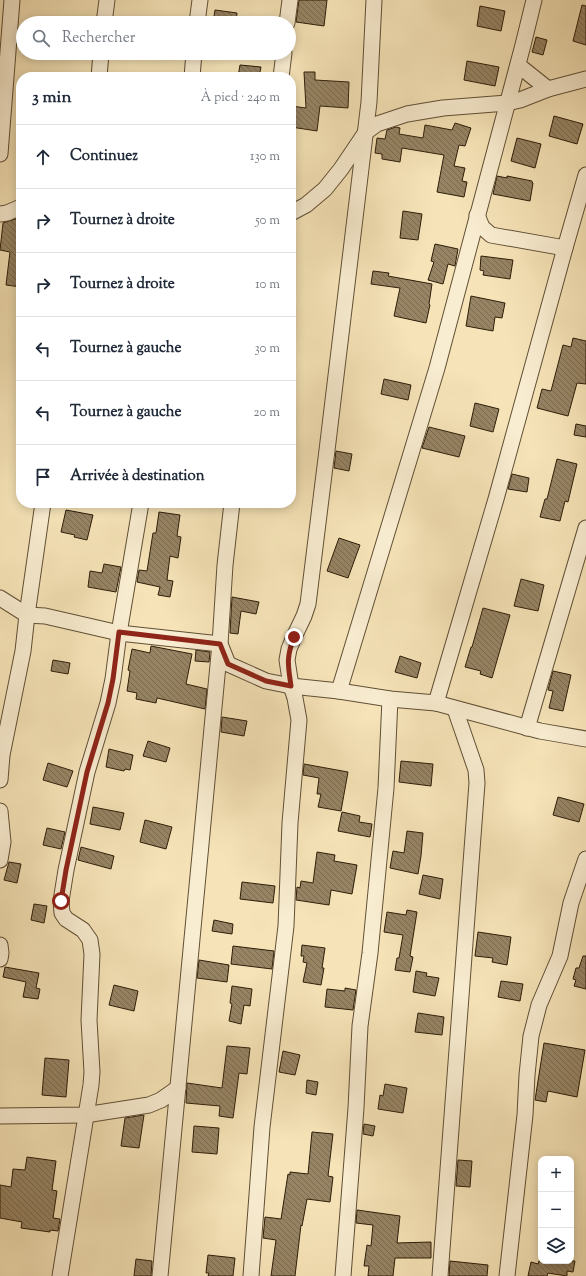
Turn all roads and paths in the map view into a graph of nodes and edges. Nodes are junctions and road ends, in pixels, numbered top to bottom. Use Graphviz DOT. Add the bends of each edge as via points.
graph roads {
  1 [pos="12,0"];
  2 [pos="106,0"];
  3 [pos="200,0"];
  4 [pos="290,0"];
  5 [pos="374,0"];
  6 [pos="534,0"];
  7 [pos="105,16"];
  8 [pos="198,16"];
  9 [pos="288,16"];
  10 [pos="100,60"];
  11 [pos="193,60"];
  12 [pos="283,60"];
  13 [pos="518,65"];
  14 [pos="99,72"];
  15 [pos="192,72"];
  16 [pos="282,72"];
  17 [pos="586,79"];
  18 [pos="548,89"];
  19 [pos="507,103"];
  20 [pos="366,132"];
  21 [pos="0,154"];
  22 [pos="586,176"];
  23 [pos="16,209"];
  24 [pos="296,210"];
  25 [pos="0,214"];
  26 [pos="477,215"];
  27 [pos="565,248"];
  28 [pos="42,508"];
  29 [pos="140,508"];
  30 [pos="231,508"];
  31 [pos="586,528"];
  32 [pos="0,598"];
  33 [pos="27,615"];
  34 [pos="119,632"];
  35 [pos="220,644"];
  36 [pos="291,686"];
  37 [pos="339,692"];
  38 [pos="390,699"];
  39 [pos="436,703"];
  40 [pos="455,709"];
  41 [pos="4,724"];
  42 [pos="527,728"];
  43 [pos="586,739"];
  44 [pos="0,780"];
  45 [pos="0,811"];
  46 [pos="586,859"];
  47 [pos="0,860"];
  48 [pos="0,945"];
  49 [pos="0,959"];
  50 [pos="178,1088"];
  51 [pos="85,1115"];
  52 [pos="0,1116"];
  53 [pos="60,1276"];
  54 [pos="160,1276"];
  55 [pos="251,1276"];
  56 [pos="344,1276"];
  57 [pos="440,1276"];
  58 [pos="507,1276"];
  1 -- 21 [label="street"];
  2 -- 7 [label="street"];
  3 -- 8 [label="street"];
  4 -- 9 [label="street"];
  5 -- 20 [label="street"];
  6 -- 13 [label="street"];
  10 -- 14 [label="street"];
  11 -- 15 [label="street"];
  12 -- 16 [label="street"];
  13 -- 18 [label="street"];
  13 -- 19 [label="street"];
  17 -- 18 [label="street"];
  18 -- 19 [label="street"];
  19 -- 20 [label="street" via="443,108 407,114 376,124"];
  19 -- 26 [label="street"];
  20 -- 24 [label="street" via="325,189"];
  20 -- 36 [label="street" via="308,604 289,649"];
  22 -- 27 [label="street"];
  23 -- 25 [label="street"];
  26 -- 27 [label="street" via="482,227 491,235"];
  26 -- 37 [label="street" via="437,368"];
  27 -- 39 [label="street" via="499,491"];
  28 -- 33 [label="street"];
  29 -- 34 [label="street"];
  30 -- 35 [label="street"];
  31 -- 42 [label="street"];
  32 -- 33 [label="street"];
  33 -- 34 [label="street" via="45,616"];
  33 -- 41 [label="street" via="23,651"];
  34 -- 35 [label="street"];
  34 -- 51 [label="street" via="108,703 87,772 61,901 62,913 66,919 83,930 90,940 92,954 89,1020 92,1072"];
  35 -- 36 [label="street" via="228,664 266,681"];
  35 -- 50 [label="street"];
  36 -- 37 [label="street"];
  36 -- 55 [label="street" via="299,720 290,823 286,926 262,1127"];
  37 -- 38 [label="street"];
  38 -- 39 [label="street"];
  38 -- 56 [label="street" via="386,788 370,953 360,1026"];
  39 -- 40 [label="street"];
  40 -- 42 [label="street"];
  40 -- 57 [label="street" via="476,770 477,782"];
  41 -- 44 [label="street"];
  42 -- 43 [label="street"];
  45 -- 47 [label="street" via="3,842"];
  46 -- 58 [label="street" via="571,903 560,956 538,1005 531,1036"];
  48 -- 49 [label="street"];
  50 -- 51 [label="street" via="149,1105"];
  50 -- 54 [label="street"];
  51 -- 52 [label="street"];
  51 -- 53 [label="street"];
}
